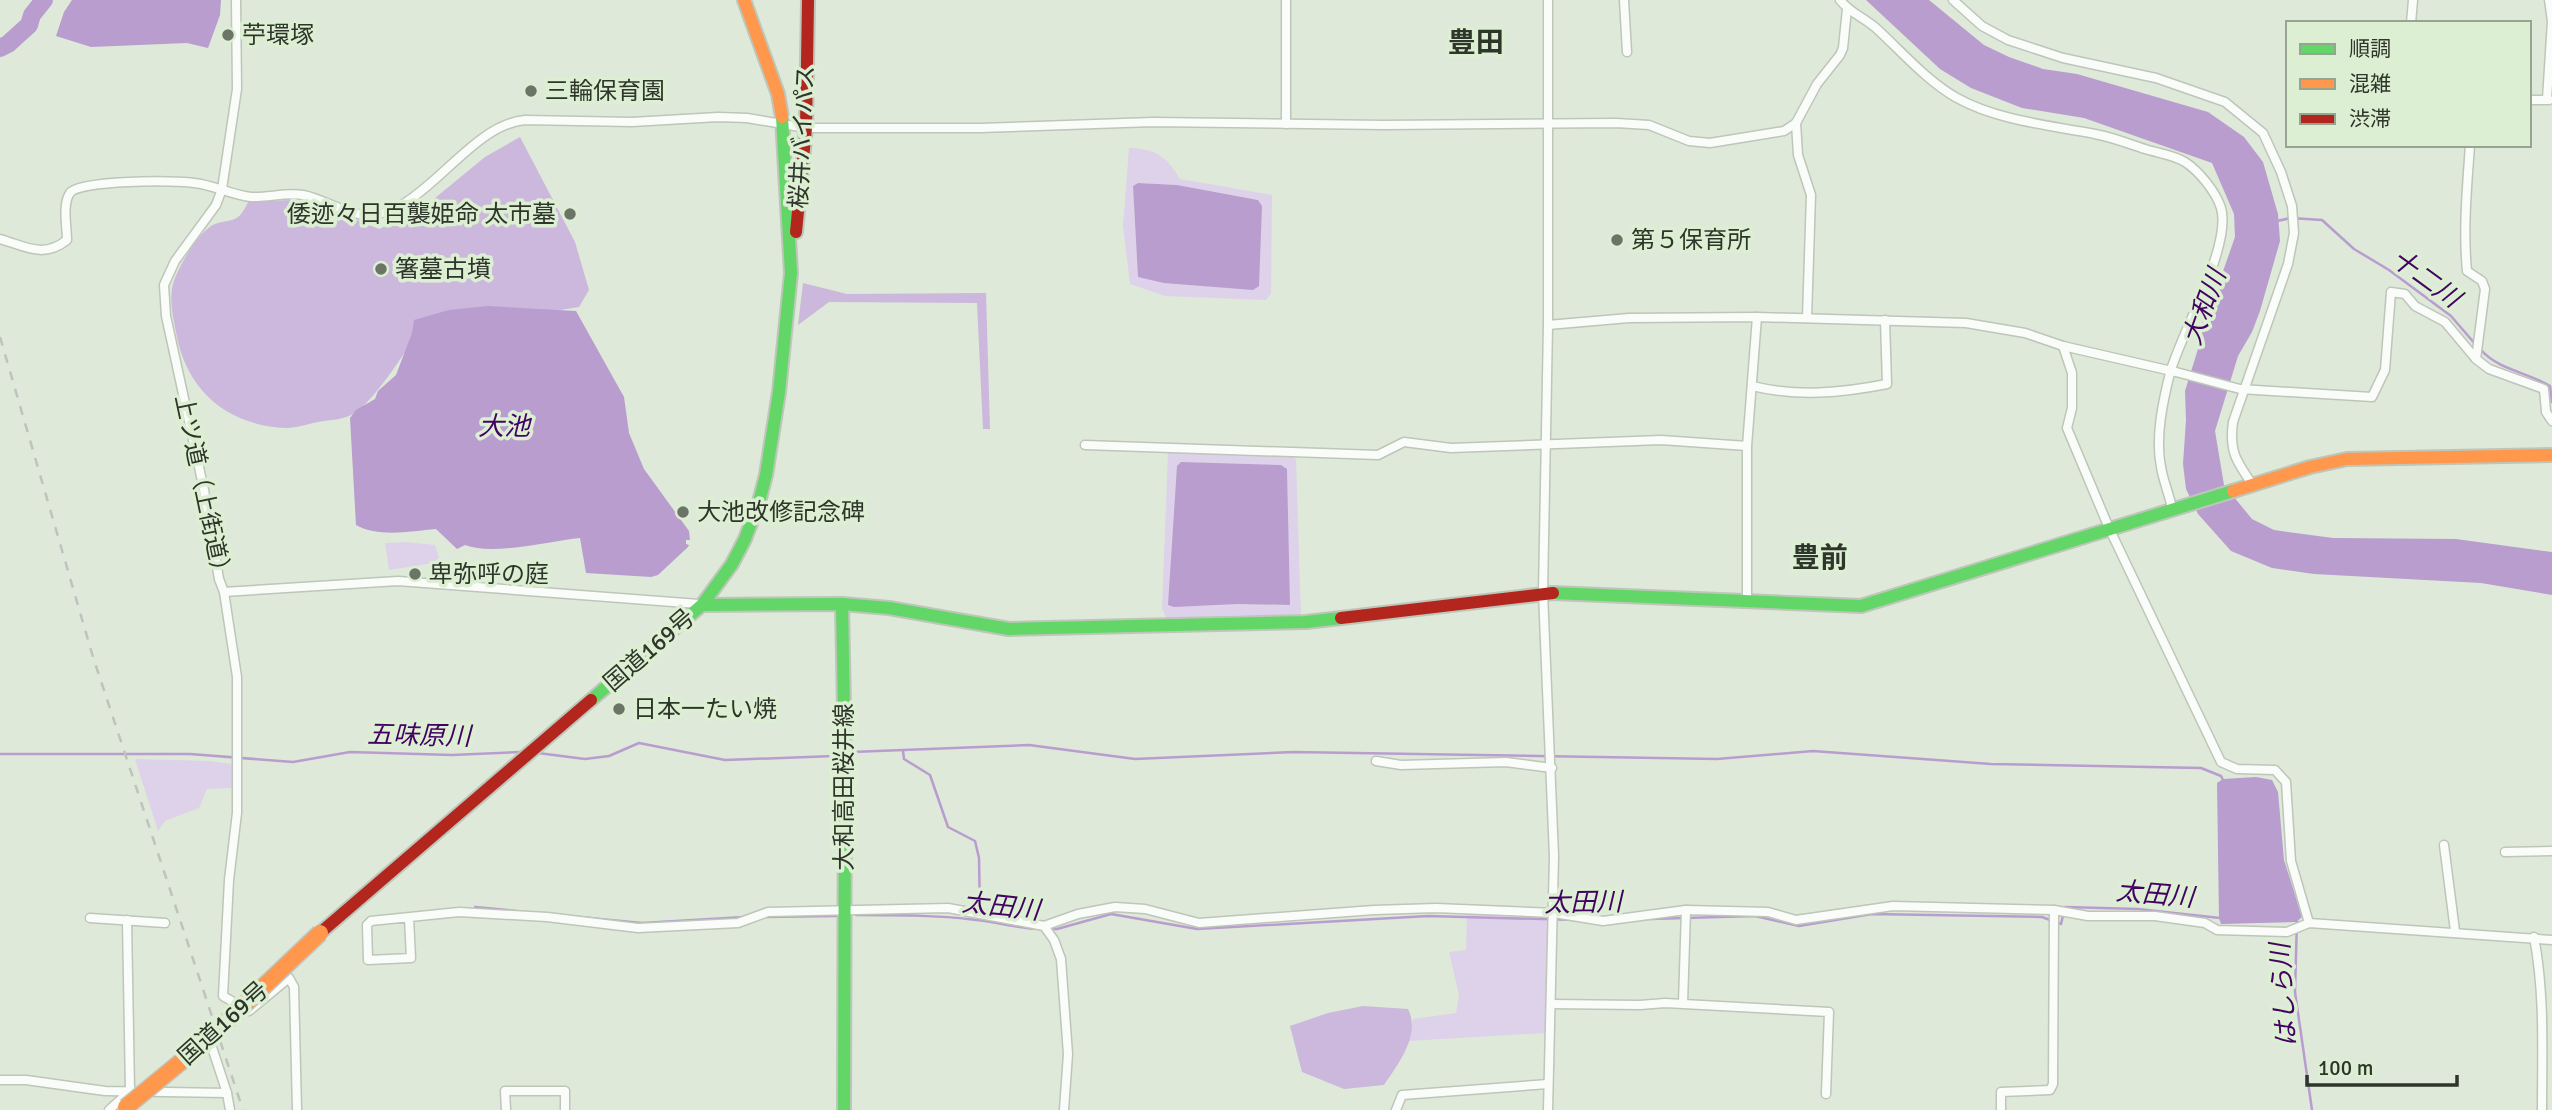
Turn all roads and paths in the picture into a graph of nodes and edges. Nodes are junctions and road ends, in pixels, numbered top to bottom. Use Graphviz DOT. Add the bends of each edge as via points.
graph roads {
  1 [pos="236,0"];
  2 [pos="744,0"];
  3 [pos="808,0"];
  4 [pos="1286,0"];
  5 [pos="1548,0"];
  6 [pos="1624,0"];
  7 [pos="1840,0"];
  8 [pos="1953,0"];
  9 [pos="2413,0"];
  10 [pos="2549,0"];
  11 [pos="1847,9"];
  12 [pos="2411,21"];
  13 [pos="1627,52"];
  14 [pos="2531,100"];
  15 [pos="2549,100"];
  16 [pos="1796,123"];
  17 [pos="1286,124"];
  18 [pos="1549,124"];
  19 [pos="783,125"];
  20 [pos="806,128"];
  21 [pos="2470,147"];
  22 [pos="222,189"];
  23 [pos="0,239"];
  24 [pos="791,273"];
  25 [pos="1757,317"];
  26 [pos="1807,317"];
  27 [pos="1885,320"];
  28 [pos="1548,325"];
  29 [pos="2063,346"];
  30 [pos="2476,359"];
  31 [pos="2173,371"];
  32 [pos="1752,387"];
  33 [pos="2242,389"];
  34 [pos="2552,421"];
  35 [pos="1085,445"];
  36 [pos="1547,445"];
  37 [pos="1747,446"];
  38 [pos="2552,456"];
  39 [pos="2249,485"];
  40 [pos="2176,507"];
  41 [pos="2109,528"];
  42 [pos="224,592"];
  43 [pos="1544,593"];
  44 [pos="1747,603"];
  45 [pos="668,604"];
  46 [pos="842,604"];
  47 [pos="702,605"];
  48 [pos="668,634"];
  49 [pos="1376,761"];
  50 [pos="1552,768"];
  51 [pos="2444,845"];
  52 [pos="2552,851"];
  53 [pos="2505,852"];
  54 [pos="1686,910"];
  55 [pos="2054,910"];
  56 [pos="844,911"];
  57 [pos="1555,913"];
  58 [pos="90,918"];
  59 [pos="408,918"];
  60 [pos="127,920"];
  61 [pos="165,923"];
  62 [pos="2309,923"];
  63 [pos="1044,926"];
  64 [pos="2455,932"];
  65 [pos="2534,937"];
  66 [pos="2552,940"];
  67 [pos="1683,1003"];
  68 [pos="1551,1004"];
  69 [pos="206,1029"];
  70 [pos="0,1080"];
  71 [pos="1548,1084"];
  72 [pos="227,1093"];
  73 [pos="1826,1094"];
  74 [pos="126,1103"];
  75 [pos="109,1110"];
  76 [pos="230,1110"];
  77 [pos="297,1110"];
  78 [pos="506,1110"];
  79 [pos="565,1110"];
  80 [pos="844,1110"];
  81 [pos="1064,1110"];
  82 [pos="1396,1110"];
  83 [pos="1548,1110"];
  84 [pos="2001,1110"];
  85 [pos="2542,1110"];
  1 -- 22 [label="street, 上ツ道（上街道）" via="237,89"];
  2 -- 19 [label="main road, 国道169号" via="775,82"];
  3 -- 20 [label="main road, 桜井バイパス"];
  4 -- 17 [label="street"];
  5 -- 18 [label="street"];
  6 -- 13 [label="street"];
  7 -- 11 [label="street"];
  8 -- 33 [label="street" via="1982,26 2008,40 2063,58 2156,78 2225,102 2263,133 2292,206 2294,233 2288,264"];
  9 -- 12 [label="street"];
  10 -- 15 [label="street"];
  11 -- 16 [label="street" via="1843,48"];
  11 -- 31 [label="street" via="1956,97 1992,112 2098,134 2161,153 2185,162 2201,177 2220,205 2221,236"];
  14 -- 15 [label="street"];
  16 -- 18 [label="street" via="1784,131 1710,143 1689,141 1649,125"];
  16 -- 26 [label="street" via="1798,155 1811,195"];
  17 -- 18 [label="street"];
  17 -- 20 [label="street"];
  18 -- 28 [label="street"];
  19 -- 20 [label="street"];
  19 -- 22 [label="street" via="718,117 515,121 489,134 416,195 384,213 359,215 299,195 254,197"];
  19 -- 24 [label="main road, 国道169号"];
  20 -- 24 [label="main road, 桜井バイパス"];
  21 -- 30 [label="street" via="2464,230 2467,271 2482,281 2485,289"];
  22 -- 23 [label="street" via="191,182 77,187 68,197 67,240 58,247 28,249"];
  22 -- 42 [label="street, 上ツ道（上街道）" via="164,285 166,316"];
  24 -- 47 [label="main road, 国道169号" via="779,392 759,502 746,539"];
  25 -- 26 [label="street"];
  25 -- 28 [label="street" via="1629,318"];
  25 -- 32 [label="street"];
  26 -- 27 [label="street"];
  27 -- 29 [label="street" via="1966,323 2025,333"];
  27 -- 32 [label="street" via="1887,384 1845,392 1782,394"];
  28 -- 36 [label="street"];
  29 -- 31 [label="street"];
  29 -- 41 [label="street" via="2071,373 2072,408 2067,428"];
  30 -- 33 [label="street" via="2445,322 2415,306 2405,294 2391,292 2385,370 2372,397"];
  30 -- 34 [label="street" via="2489,369 2544,390 2546,412"];
  31 -- 33 [label="street"];
  31 -- 40 [label="street" via="2160,425 2160,466"];
  32 -- 37 [label="street"];
  33 -- 39 [label="street" via="2231,439 2235,459"];
  35 -- 36 [label="street" via="1378,455 1404,442 1451,448"];
  36 -- 37 [label="street" via="1661,440"];
  36 -- 43 [label="street"];
  37 -- 44 [label="street"];
  38 -- 39 [label="main road" via="2347,460"];
  39 -- 40 [label="main road"];
  40 -- 41 [label="main road"];
  41 -- 44 [label="main road" via="1861,606"];
  41 -- 62 [label="street" via="2221,762 2237,769 2275,770 2286,782 2291,861"];
  42 -- 45 [label="street" via="398,581"];
  42 -- 77 [label="street, 上ツ道（上街道）" via="237,677 237,813 223,996 249,1011 289,978 294,987"];
  43 -- 44 [label="main road"];
  43 -- 46 [label="main road" via="1306,622 1009,629"];
  43 -- 50 [label="street"];
  45 -- 47 [label="street"];
  45 -- 48 [label="street" via="677,612"];
  46 -- 47 [label="main road"];
  46 -- 56 [label="main road, 大和高田桜井線"];
  47 -- 48 [label="main road, 国道169号"];
  48 -- 74 [label="main road, 国道169号, bridge" via="320,933 205,1042"];
  49 -- 50 [label="street" via="1401,765 1506,762"];
  50 -- 57 [label="street"];
  51 -- 64 [label="street"];
  52 -- 53 [label="street"];
  54 -- 55 [label="street" via="1768,912 1796,920 1893,906"];
  54 -- 57 [label="street" via="1603,921"];
  54 -- 67 [label="street"];
  55 -- 62 [label="street" via="2088,916 2155,916 2205,923 2217,930 2287,932"];
  55 -- 84 [label="street" via="2053,1084 2050,1090 2001,1093"];
  56 -- 59 [label="street" via="768,912 738,923 638,928 459,912"];
  56 -- 63 [label="street" via="948,908"];
  56 -- 80 [label="main road, 大和高田桜井線"];
  57 -- 63 [label="street" via="1436,908 1199,923 1145,909 1115,907"];
  57 -- 68 [label="street"];
  58 -- 60 [label="street"];
  59 -- 59 [label="street" via="367,925 368,960 411,958"];
  60 -- 61 [label="street"];
  60 -- 74 [label="street"];
  62 -- 64 [label="street"];
  63 -- 81 [label="street" via="1061,958 1068,1054"];
  64 -- 65 [label="street"];
  65 -- 66 [label="street"];
  65 -- 85 [label="street" via="2543,1002"];
  67 -- 68 [label="street"];
  67 -- 73 [label="street" via="1829,1012"];
  68 -- 71 [label="street"];
  69 -- 72 [label="street"];
  70 -- 74 [label="street" via="105,1091"];
  71 -- 82 [label="street" via="1402,1095"];
  71 -- 83 [label="street"];
  72 -- 74 [label="street"];
  72 -- 76 [label="street"];
  74 -- 75 [label="street"];
  78 -- 79 [label="street" via="505,1091 565,1091"];
}
